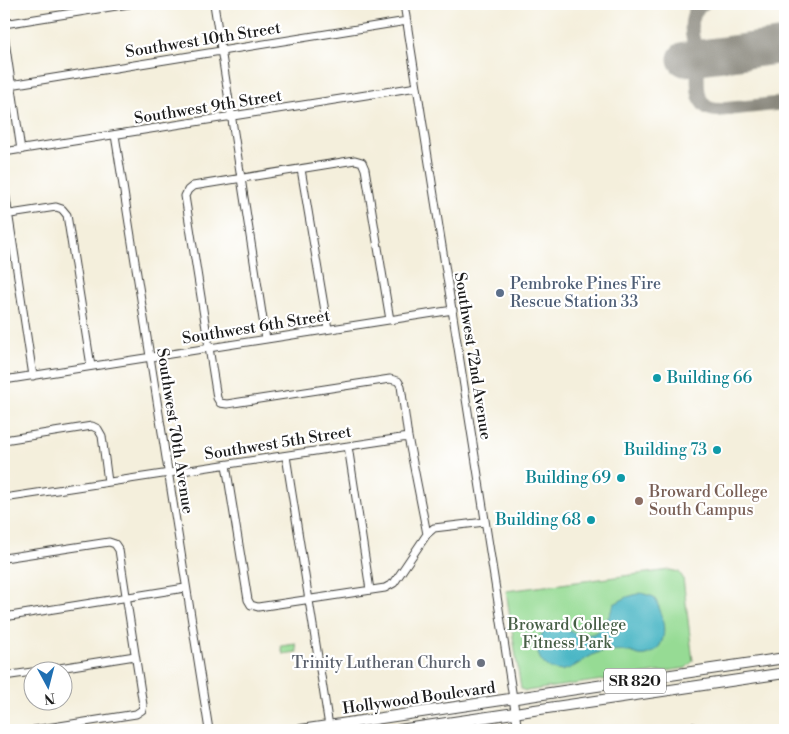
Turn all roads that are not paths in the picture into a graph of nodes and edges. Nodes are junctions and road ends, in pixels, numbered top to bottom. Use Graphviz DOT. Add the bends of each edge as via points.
graph roads {
  1 [pos="129,4"];
  2 [pos="214,4"];
  3 [pos="404,4"];
  4 [pos="407,21"];
  5 [pos="4,24"];
  6 [pos="4,34"];
  7 [pos="221,51"];
  8 [pos="12,85"];
  9 [pos="4,86"];
  10 [pos="417,87"];
  11 [pos="231,117"];
  12 [pos="115,135"];
  13 [pos="21,150"];
  14 [pos="4,152"];
  15 [pos="301,169"];
  16 [pos="241,178"];
  17 [pos="4,185"];
  18 [pos="6,215"];
  19 [pos="453,310"];
  20 [pos="390,320"];
  21 [pos="328,329"];
  22 [pos="266,339"];
  23 [pos="208,349"];
  24 [pos="150,357"];
  25 [pos="91,366"];
  26 [pos="33,376"];
  27 [pos="4,380"];
  28 [pos="408,437"];
  29 [pos="4,440"];
  30 [pos="348,446"];
  31 [pos="286,456"];
  32 [pos="226,465"];
  33 [pos="168,473"];
  34 [pos="108,482"];
  35 [pos="4,498"];
  36 [pos="485,522"];
  37 [pos="427,534"];
  38 [pos="4,558"];
  39 [pos="186,588"];
  40 [pos="370,590"];
  41 [pos="127,597"];
  42 [pos="308,600"];
  43 [pos="4,617"];
  44 [pos="135,656"];
  45 [pos="785,658"];
  46 [pos="72,666"];
  47 [pos="698,671"];
  48 [pos="785,673"];
  49 [pos="22,674"];
  50 [pos="4,676"];
  51 [pos="690,686"];
  52 [pos="512,700"];
  53 [pos="514,713"];
  54 [pos="364,725"];
  55 [pos="329,726"];
  56 [pos="701,729"];
  57 [pos="34,730"];
  58 [pos="208,730"];
  59 [pos="301,730"];
  60 [pos="399,730"];
  61 [pos="518,730"];
  62 [pos="668,730"];
  1 -- 5 [label="street"];
  2 -- 7 [label="street"];
  3 -- 4 [label="street, Southwest 72nd Avenue"];
  4 -- 7 [label="street, Southwest 10th Street"];
  4 -- 10 [label="street, Southwest 72nd Avenue"];
  6 -- 8 [label="street"];
  7 -- 8 [label="street, Southwest 10th Street"];
  7 -- 11 [label="street"];
  8 -- 9 [label="street, Southwest 10th Street"];
  8 -- 13 [label="street"];
  10 -- 11 [label="street, Southwest 9th Street"];
  10 -- 19 [label="street, Southwest 72nd Avenue"];
  11 -- 12 [label="street, Southwest 9th Street"];
  11 -- 16 [label="street"];
  12 -- 13 [label="street, Southwest 9th Street"];
  12 -- 24 [label="street, Southwest 70th Avenue"];
  13 -- 14 [label="street, Southwest 9th Street"];
  15 -- 16 [label="street"];
  15 -- 20 [label="street" via="355,160 362,162"];
  15 -- 21 [label="street"];
  16 -- 22 [label="street"];
  16 -- 23 [label="street" via="193,186 185,196"];
  17 -- 18 [label="street"];
  18 -- 25 [label="street" via="56,207 67,215"];
  18 -- 26 [label="street"];
  19 -- 20 [label="street, Southwest 6th Street"];
  19 -- 36 [label="street, Southwest 72nd Avenue"];
  20 -- 21 [label="street, Southwest 6th Street"];
  21 -- 22 [label="street, Southwest 6th Street"];
  22 -- 23 [label="street, Southwest 6th Street"];
  23 -- 24 [label="street, Southwest 6th Street"];
  23 -- 28 [label="street" via="217,398 227,404 390,379 398,382"];
  24 -- 25 [label="street, Southwest 6th Street"];
  24 -- 33 [label="street, Southwest 70th Avenue"];
  25 -- 26 [label="street, Southwest 6th Street"];
  26 -- 27 [label="street, Southwest 6th Street"];
  28 -- 30 [label="street, Southwest 5th Street"];
  28 -- 37 [label="street"];
  29 -- 34 [label="street" via="92,426 102,436"];
  30 -- 31 [label="street, Southwest 5th Street"];
  30 -- 40 [label="street"];
  31 -- 32 [label="street, Southwest 5th Street"];
  31 -- 42 [label="street"];
  32 -- 33 [label="street, Southwest 5th Street"];
  32 -- 42 [label="street" via="251,605 258,607"];
  33 -- 34 [label="street, Southwest 5th Street"];
  33 -- 39 [label="street, Southwest 70th Avenue"];
  34 -- 35 [label="street, Southwest 5th Street"];
  36 -- 37 [label="street" via="434,528"];
  36 -- 52 [label="street, Southwest 72nd Avenue"];
  37 -- 40 [label="street" via="394,583 386,588"];
  38 -- 41 [label="street" via="109,542 119,550"];
  39 -- 41 [label="street"];
  39 -- 58 [label="street, Southwest 70th Avenue"];
  40 -- 42 [label="street"];
  41 -- 43 [label="street"];
  41 -- 44 [label="street"];
  42 -- 55 [label="street"];
  44 -- 46 [label="street"];
  44 -- 57 [label="street" via="142,710 136,714"];
  45 -- 47 [label="highway, SR 820"];
  47 -- 51 [label="highway"];
  47 -- 52 [label="highway, SR 820"];
  48 -- 51 [label="highway, SR 820"];
  49 -- 50 [label="street"];
  51 -- 53 [label="highway, SR 820"];
  52 -- 53 [label="street, Southwest 72nd Avenue"];
  52 -- 54 [label="highway, Hollywood Boulevard / SR 820"];
  53 -- 60 [label="highway, Hollywood Boulevard / SR 820"];
  53 -- 61 [label="street, Southwest 72nd Avenue"];
  54 -- 55 [label="highway, Hollywood Boulevard / SR 820"];
  55 -- 59 [label="highway, Hollywood Boulevard / SR 820"];
  56 -- 62 [label="street"];
}
